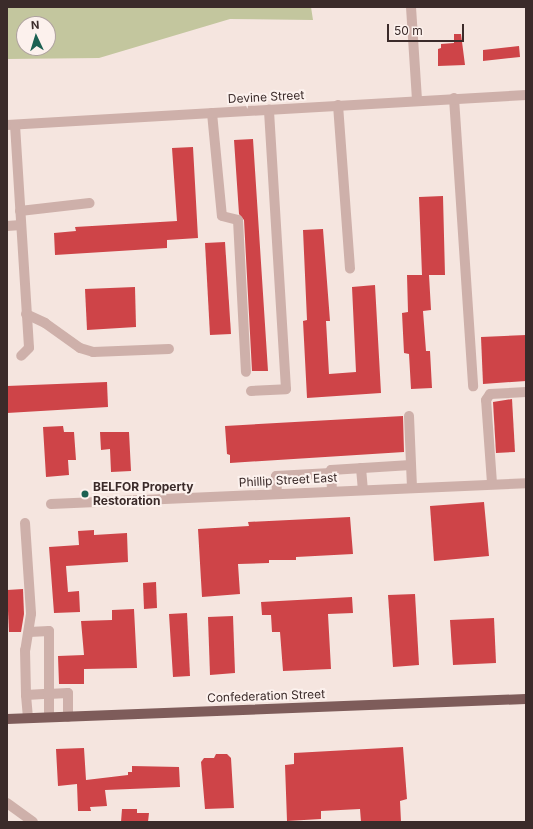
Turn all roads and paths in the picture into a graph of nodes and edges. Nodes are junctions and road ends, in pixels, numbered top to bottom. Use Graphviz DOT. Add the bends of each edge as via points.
graph roads {
  1 [pos="411,7"];
  2 [pos="526,95"];
  3 [pos="454,98"];
  4 [pos="417,101"];
  5 [pos="338,105"];
  6 [pos="269,110"];
  7 [pos="212,113"];
  8 [pos="11,125"];
  9 [pos="90,204"];
  10 [pos="20,211"];
  11 [pos="21,225"];
  12 [pos="7,226"];
  13 [pos="350,269"];
  14 [pos="26,314"];
  15 [pos="169,348"];
  16 [pos="21,356"];
  17 [pos="246,372"];
  18 [pos="472,386"];
  19 [pos="251,391"];
  20 [pos="526,392"];
  21 [pos="409,416"];
  22 [pos="411,464"];
  23 [pos="361,468"];
  24 [pos="331,473"];
  25 [pos="492,483"];
  26 [pos="526,483"];
  27 [pos="412,487"];
  28 [pos="363,490"];
  29 [pos="332,491"];
  30 [pos="276,494"];
  31 [pos="51,504"];
  32 [pos="25,523"];
  33 [pos="29,632"];
  34 [pos="48,694"];
  35 [pos="26,695"];
  36 [pos="526,699"];
  37 [pos="68,716"];
  38 [pos="49,717"];
  39 [pos="28,718"];
  40 [pos="7,719"];
  41 [pos="7,803"];
  42 [pos="33,822"];
  1 -- 4 [label="street"];
  2 -- 3 [label="street, Devine Street"];
  3 -- 4 [label="street, Devine Street"];
  3 -- 18 [label="street"];
  4 -- 5 [label="street, Devine Street"];
  5 -- 6 [label="street, Devine Street"];
  5 -- 13 [label="street"];
  6 -- 7 [label="street, Devine Street"];
  6 -- 19 [label="street" via="286,389"];
  7 -- 8 [label="street, Devine Street"];
  7 -- 17 [label="street" via="222,216 238,220"];
  8 -- 10 [label="street"];
  9 -- 10 [label="street"];
  10 -- 11 [label="street"];
  11 -- 12 [label="street"];
  11 -- 14 [label="street"];
  14 -- 15 [label="street" via="46,323 80,348 93,352"];
  14 -- 16 [label="street" via="29,348"];
  20 -- 25 [label="street" via="490,394 486,400"];
  21 -- 22 [label="street"];
  22 -- 23 [label="street"];
  22 -- 27 [label="street"];
  23 -- 24 [label="street" via="331,470"];
  23 -- 28 [label="street"];
  24 -- 29 [label="street"];
  24 -- 30 [label="street" via="276,476"];
  25 -- 26 [label="street, Phillip Street East"];
  25 -- 27 [label="street, Phillip Street East"];
  27 -- 28 [label="street, Phillip Street East"];
  28 -- 29 [label="street, Phillip Street East"];
  29 -- 30 [label="street, Phillip Street East"];
  30 -- 31 [label="street, Phillip Street East"];
  32 -- 33 [label="street" via="31,614"];
  33 -- 34 [label="street" via="50,631"];
  33 -- 35 [label="street" via="24,650"];
  34 -- 35 [label="street"];
  34 -- 37 [label="street" via="68,693"];
  34 -- 38 [label="street"];
  35 -- 39 [label="street"];
  36 -- 37 [label="main road, Confederation Street"];
  37 -- 38 [label="main road, Confederation Street"];
  38 -- 39 [label="main road, Confederation Street"];
  39 -- 40 [label="main road, Confederation Street"];
  41 -- 42 [label="street"];
}
